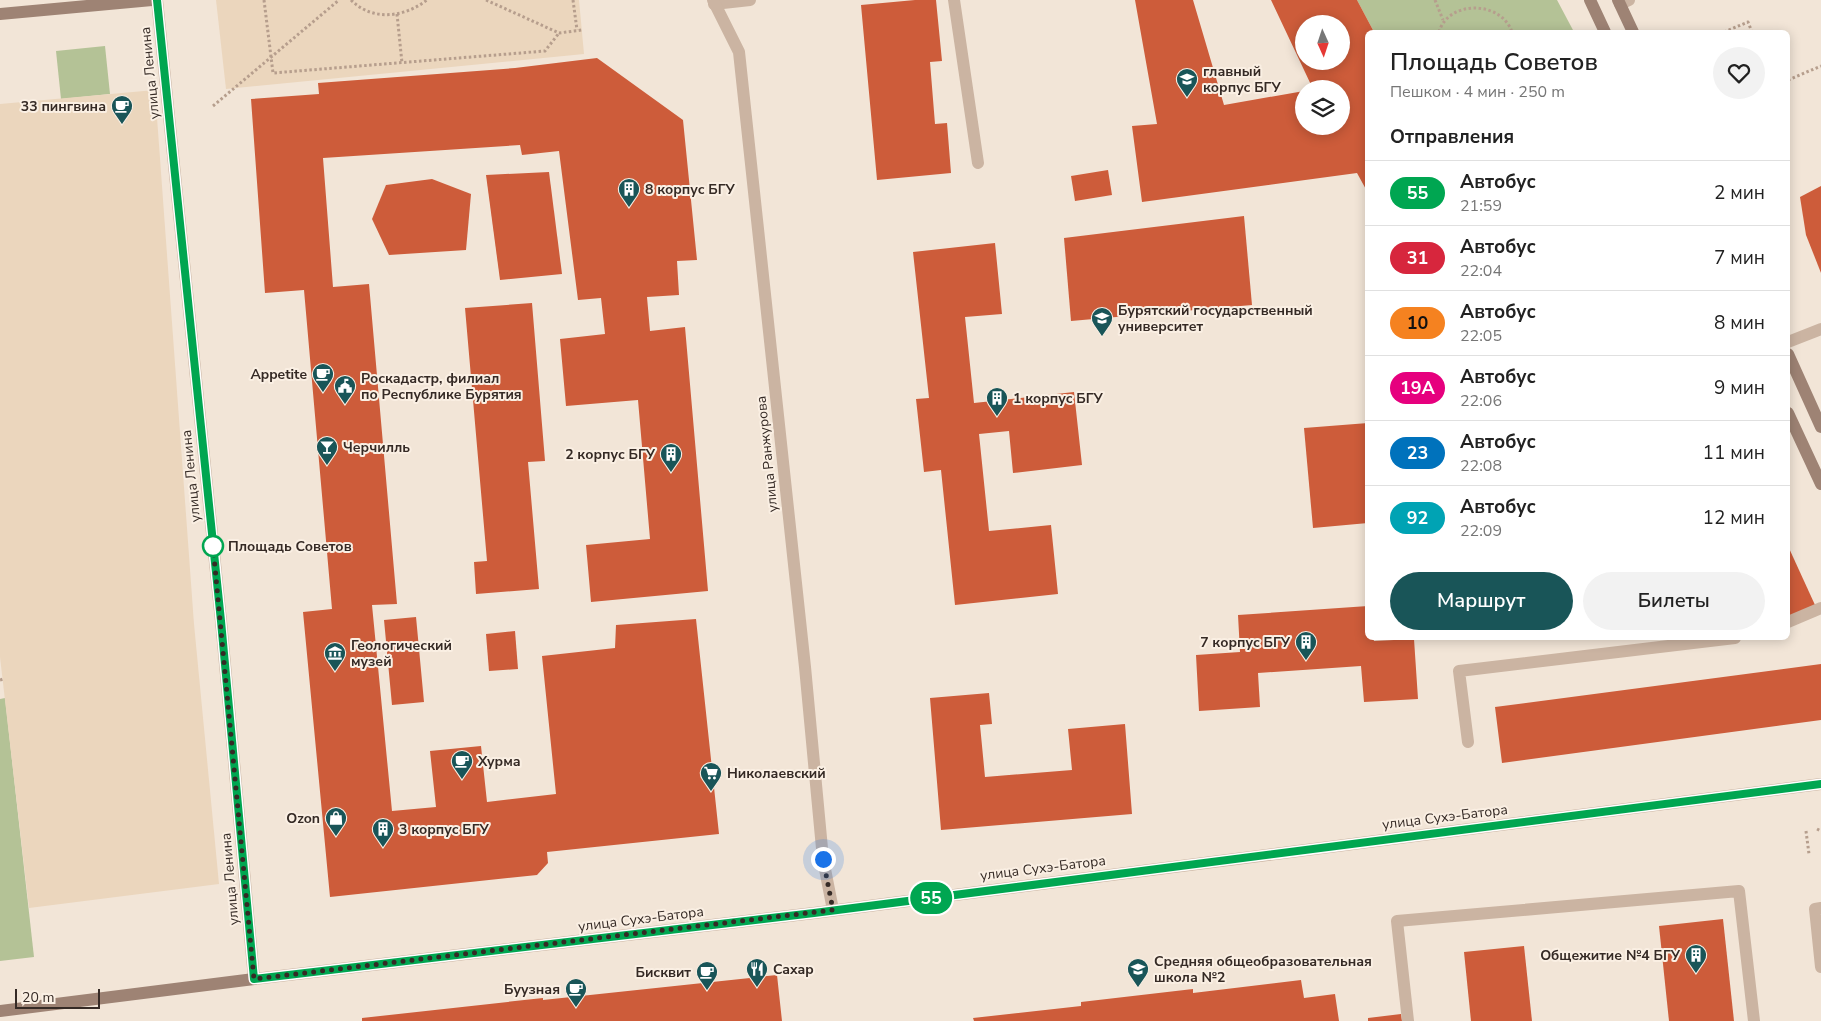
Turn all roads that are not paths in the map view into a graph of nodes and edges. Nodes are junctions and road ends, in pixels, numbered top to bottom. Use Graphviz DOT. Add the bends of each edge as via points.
graph roads {
  1 [pos="152,0"];
  2 [pos="157,0"];
  3 [pos="750,0"];
  4 [pos="954,0"];
  5 [pos="1590,0"];
  6 [pos="1622,1"];
  7 [pos="713,2"];
  8 [pos="0,14"];
  9 [pos="1604,30"];
  10 [pos="1632,30"];
  11 [pos="978,163"];
  12 [pos="1821,329"];
  13 [pos="1790,341"];
  14 [pos="1790,358"];
  15 [pos="1790,417"];
  16 [pos="1821,427"];
  17 [pos="1821,484"];
  18 [pos="1821,608"];
  19 [pos="1790,621"];
  20 [pos="1696,640"];
  21 [pos="1658,642"];
  22 [pos="1468,742"];
  23 [pos="1821,784"];
  24 [pos="1821,908"];
  25 [pos="833,910"];
  26 [pos="1821,967"];
  27 [pos="254,979"];
  28 [pos="0,1011"];
  29 [pos="1408,1021"];
  30 [pos="1754,1021"];
  1 -- 8 [label="main road"];
  2 -- 27 [label="street, улица Ленина"];
  3 -- 7 [label="street"];
  4 -- 11 [label="street"];
  5 -- 9 [label="main road"];
  6 -- 10 [label="main road"];
  7 -- 25 [label="street, улица Ранжурова" via="739,52 823,859"];
  12 -- 13 [label="street"];
  14 -- 16 [label="main road"];
  15 -- 17 [label="main road"];
  18 -- 19 [label="street"];
  20 -- 21 [label="street"];
  21 -- 22 [label="street" via="1459,671"];
  23 -- 25 [label="street, улица Сухэ-Батора"];
  24 -- 26 [label="street" via="1815,909"];
  25 -- 27 [label="street, улица Сухэ-Батора"];
  27 -- 28 [label="main road, улица Сухэ-Батора"];
  29 -- 30 [label="street" via="1397,922 1738,891"];
}
